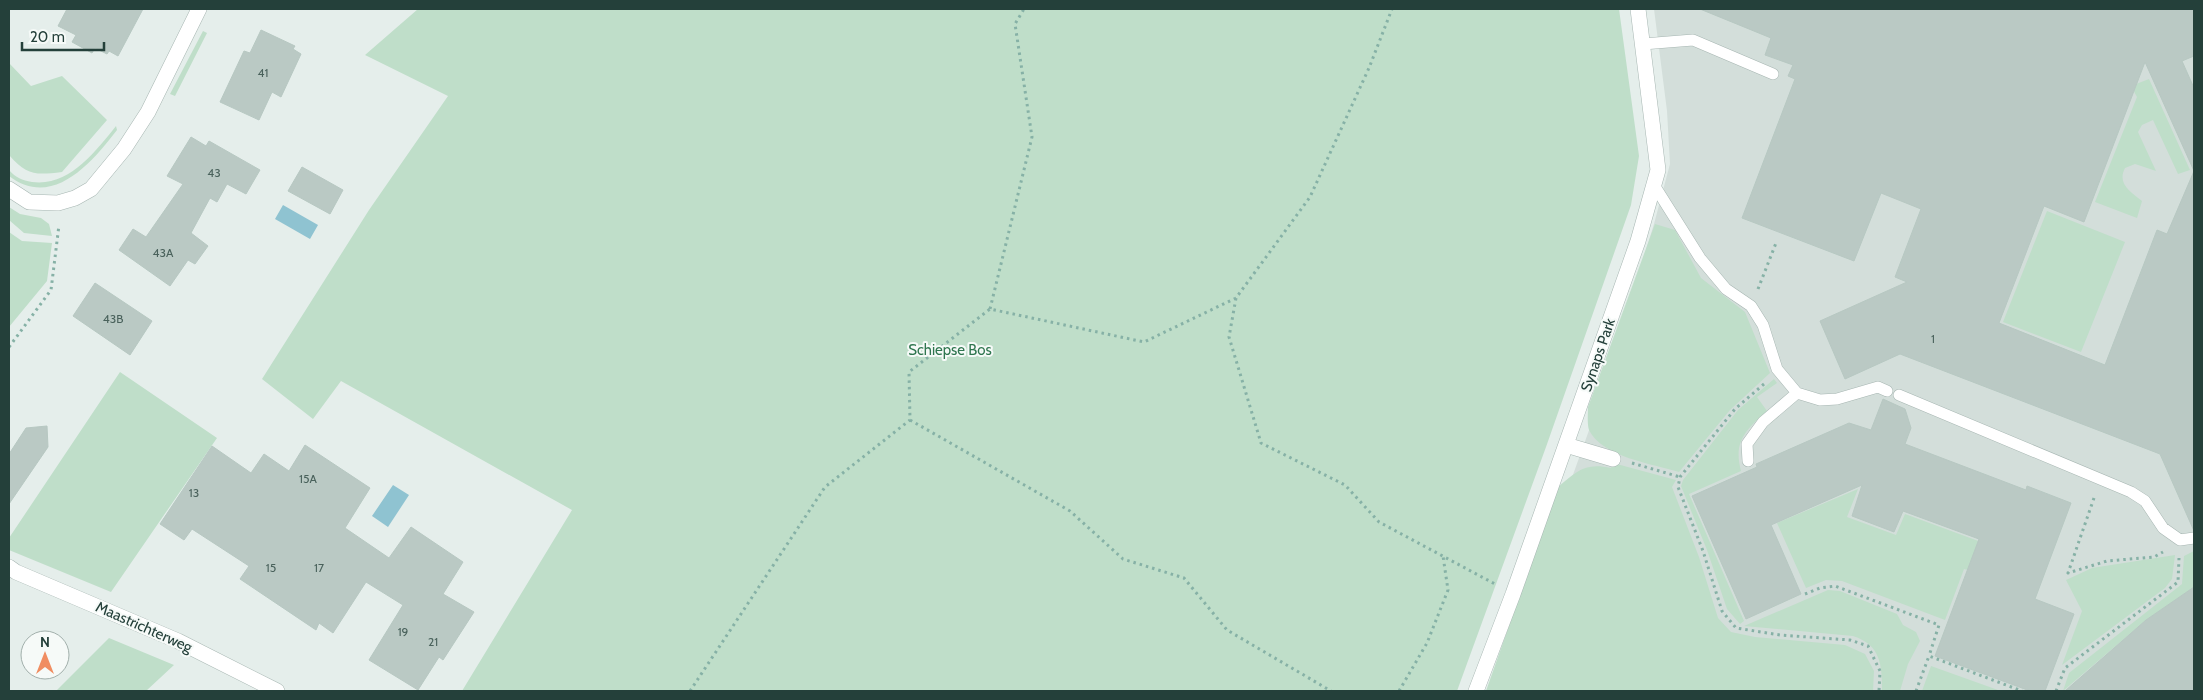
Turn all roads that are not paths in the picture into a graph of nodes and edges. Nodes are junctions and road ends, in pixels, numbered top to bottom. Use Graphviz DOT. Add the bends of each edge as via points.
graph roads {
  1 [pos="199,9"];
  2 [pos="1638,9"];
  3 [pos="1643,44"];
  4 [pos="1773,74"];
  5 [pos="1654,185"];
  6 [pos="9,189"];
  7 [pos="1887,391"];
  8 [pos="1797,393"];
  9 [pos="1899,395"];
  10 [pos="1566,445"];
  11 [pos="1613,460"];
  12 [pos="1748,461"];
  13 [pos="2194,538"];
  14 [pos="9,567"];
  15 [pos="277,691"];
  16 [pos="1476,691"];
  1 -- 6 [label="street" via="148,112 124,149 91,189 58,203 29,202"];
  2 -- 3 [label="street, Synaps Park"];
  3 -- 4 [label="lane" via="1693,40"];
  3 -- 5 [label="street, Synaps Park" via="1658,170"];
  5 -- 8 [label="lane" via="1700,258 1726,289 1751,306 1763,325 1778,369"];
  5 -- 10 [label="street, Synaps Park" via="1638,241"];
  7 -- 8 [label="lane" via="1878,387 1837,399 1820,400"];
  8 -- 12 [label="lane" via="1763,422 1747,444"];
  9 -- 13 [label="lane" via="2131,492 2145,501 2163,528 2180,540"];
  10 -- 11 [label="street"];
  10 -- 16 [label="street, Synaps Park"];
  14 -- 15 [label="street, Maastrichterweg" via="178,641"];
}
